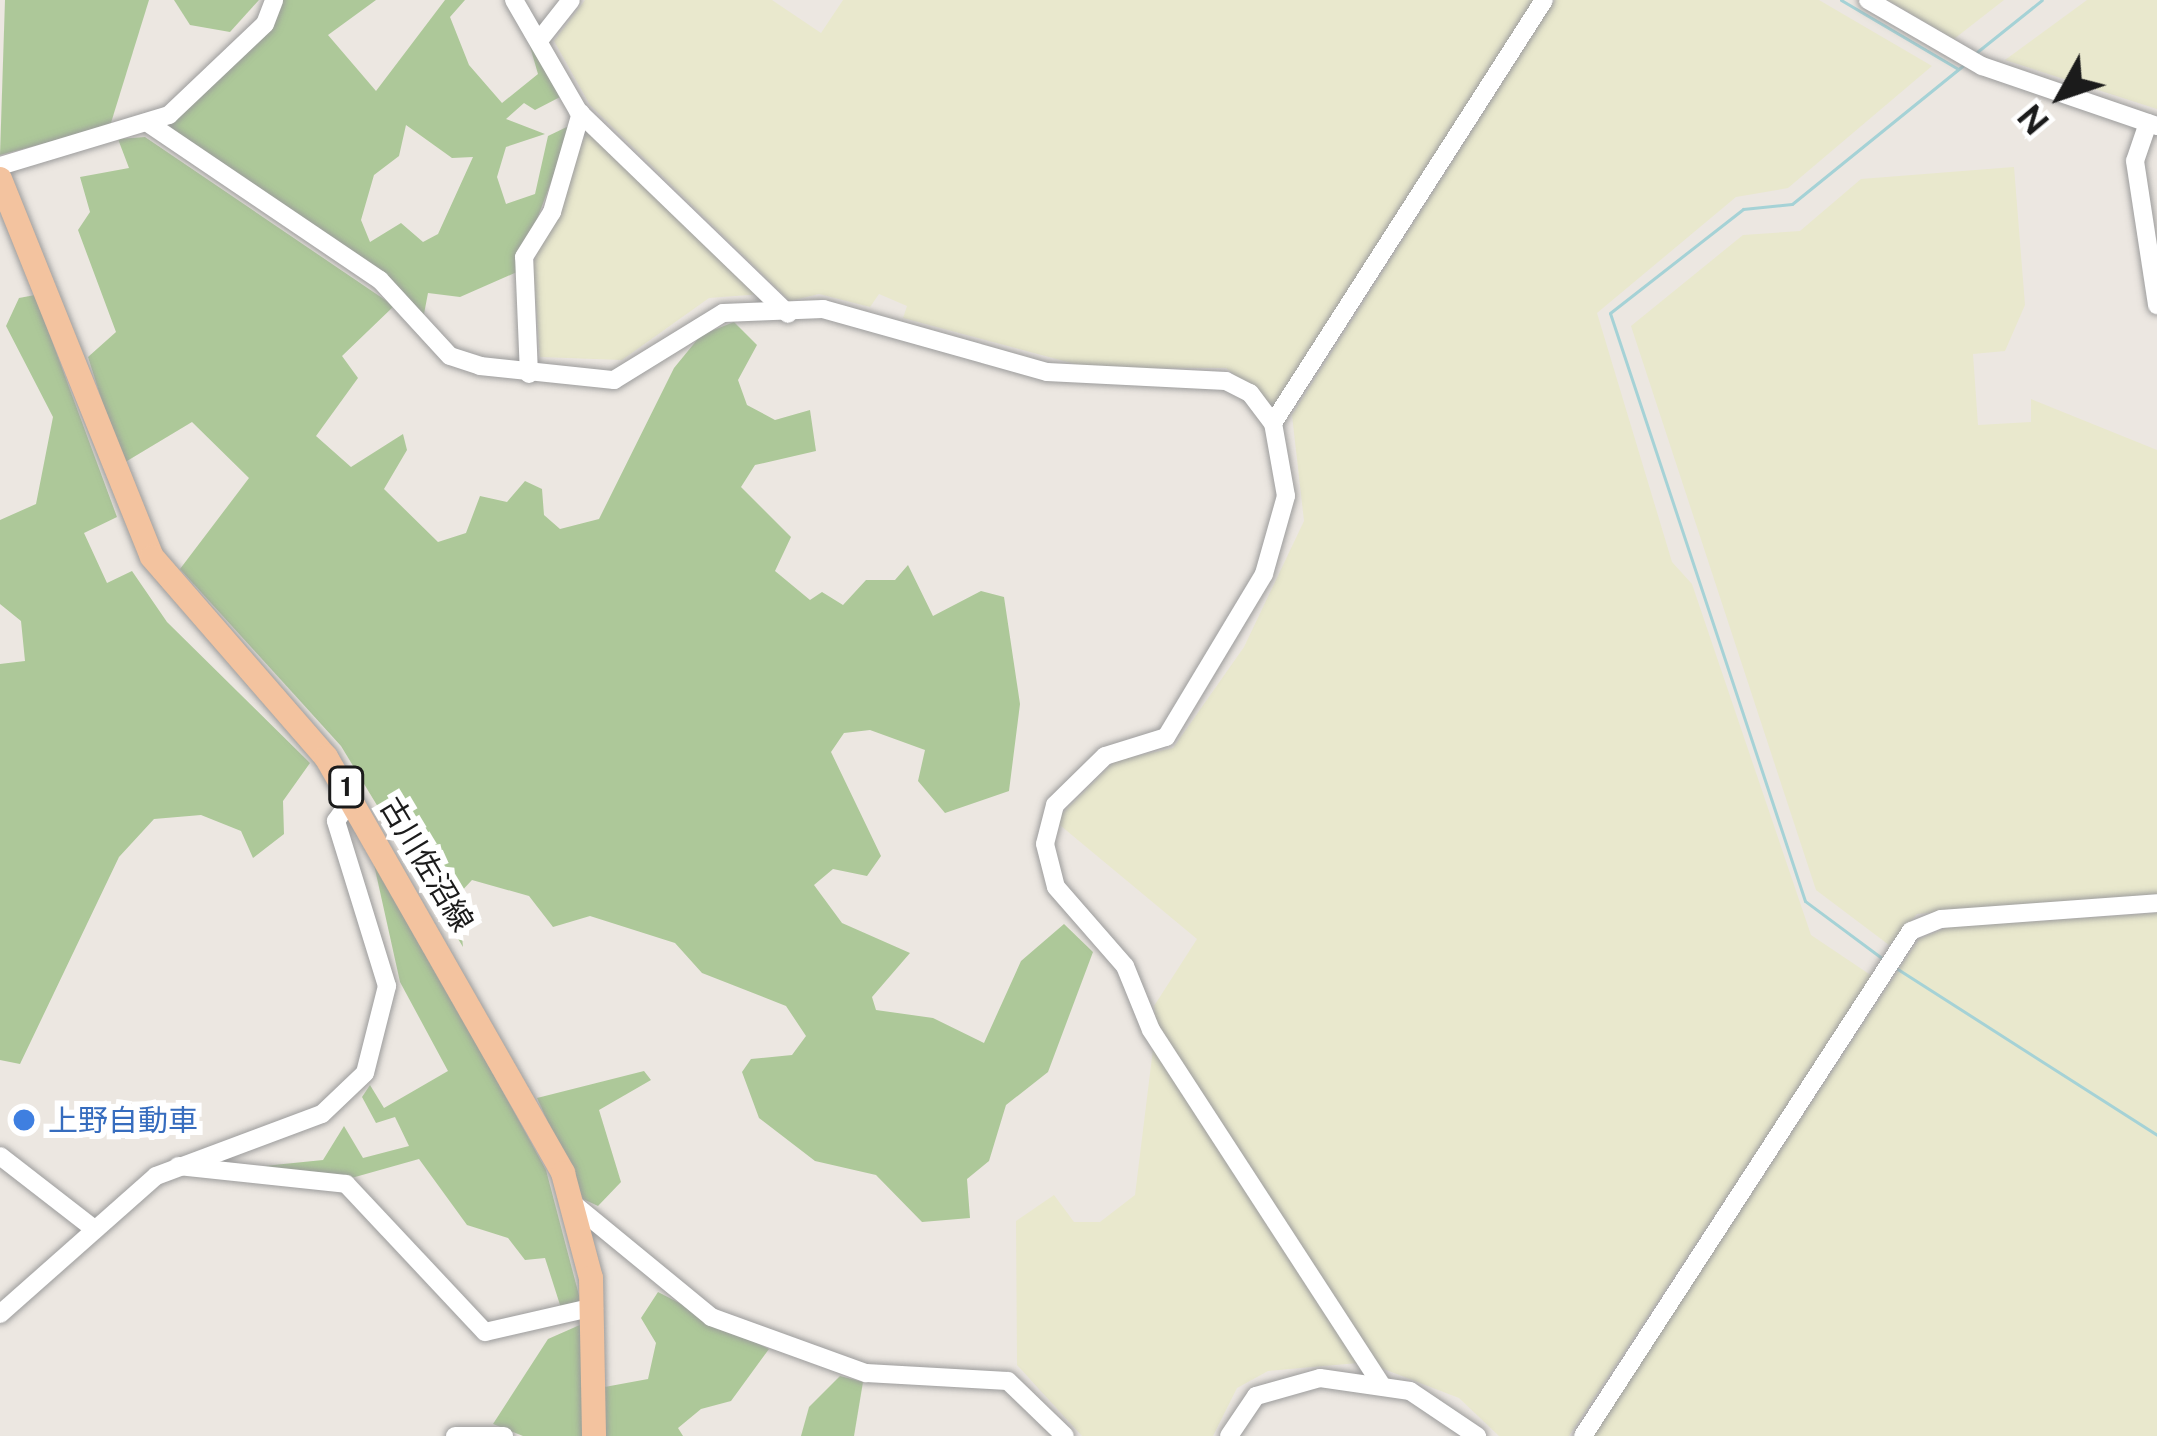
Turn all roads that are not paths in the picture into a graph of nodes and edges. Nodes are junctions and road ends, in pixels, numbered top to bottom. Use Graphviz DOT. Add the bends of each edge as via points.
graph roads {
  1 [pos="274,0"];
  2 [pos="514,0"];
  3 [pos="571,0"];
  4 [pos="1544,0"];
  5 [pos="1868,0"];
  6 [pos="541,38"];
  7 [pos="581,113"];
  8 [pos="148,122"];
  9 [pos="2152,124"];
  10 [pos="0,166"];
  11 [pos="0,179"];
  12 [pos="2157,305"];
  13 [pos="788,314"];
  14 [pos="529,374"];
  15 [pos="1274,423"];
  16 [pos="352,798"];
  17 [pos="2157,903"];
  18 [pos="0,1156"];
  19 [pos="173,1166"];
  20 [pos="576,1206"];
  21 [pos="94,1229"];
  22 [pos="594,1307"];
  23 [pos="0,1315"];
  24 [pos="1379,1383"];
  25 [pos="454,1436"];
  26 [pos="505,1436"];
  27 [pos="594,1436"];
  28 [pos="1065,1436"];
  29 [pos="1229,1436"];
  30 [pos="1477,1436"];
  31 [pos="1583,1436"];
  1 -- 8 [label="street" via="265,24 179,108"];
  2 -- 6 [label="street"];
  3 -- 6 [label="street"];
  4 -- 15 [label="street"];
  5 -- 9 [label="street" via="1982,66"];
  6 -- 7 [label="street"];
  7 -- 13 [label="street"];
  7 -- 14 [label="street" via="552,212 524,257"];
  8 -- 10 [label="street"];
  8 -- 14 [label="street" via="380,280 450,356"];
  9 -- 12 [label="street" via="2135,161"];
  11 -- 16 [label="main road, 古川佐沼線 / 1" via="152,557"];
  13 -- 14 [label="street" via="723,313 614,380"];
  13 -- 15 [label="street" via="833,309 1060,374 1226,381"];
  15 -- 24 [label="street" via="1286,520 1226,651 1156,746 1105,756 1055,805 1045,844 1056,886 1125,966 1150,1030"];
  16 -- 19 [label="street" via="336,821 383,960 376,1053 322,1114"];
  16 -- 20 [label="main road, 古川佐沼線 / 1" via="468,990"];
  17 -- 31 [label="street" via="1931,921 1890,962"];
  18 -- 21 [label="street"];
  19 -- 21 [label="street"];
  19 -- 22 [label="street" via="346,1184 484,1333"];
  20 -- 22 [label="main road, 古川佐沼線 / 1"];
  20 -- 28 [label="street" via="711,1317 866,1373 1008,1381"];
  21 -- 23 [label="street"];
  22 -- 27 [label="main road, 古川佐沼線 / 1"];
  24 -- 29 [label="street" via="1319,1378 1268,1390"];
  24 -- 30 [label="street" via="1439,1403"];
  25 -- 26 [label="street"];
}
